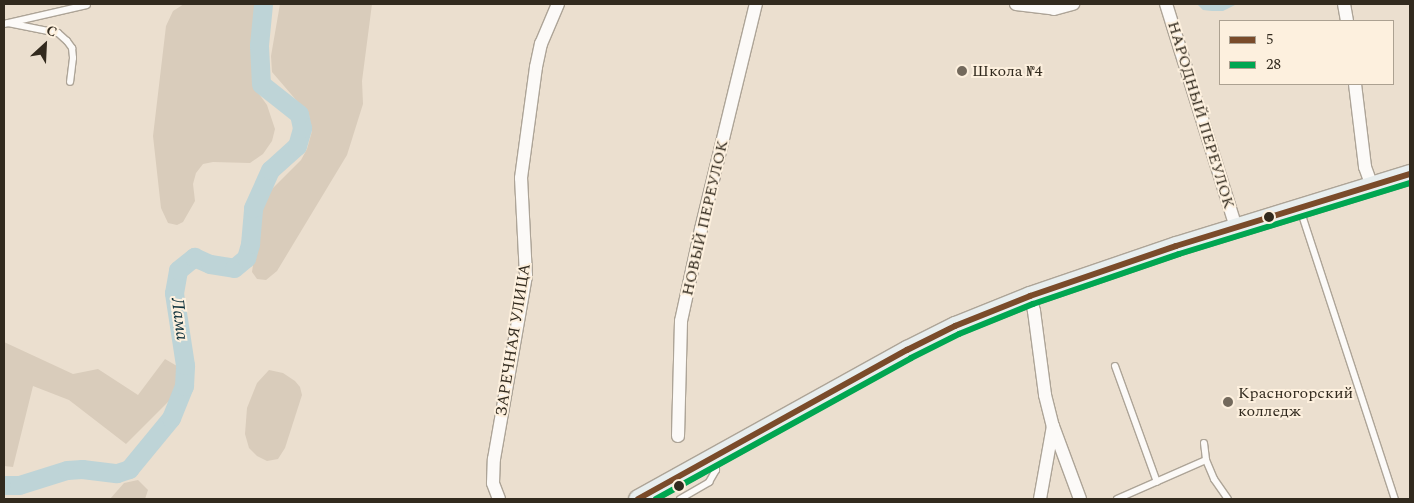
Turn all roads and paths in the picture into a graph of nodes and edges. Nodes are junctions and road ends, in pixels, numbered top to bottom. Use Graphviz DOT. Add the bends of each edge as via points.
graph roads {
  1 [pos="558,4"];
  2 [pos="756,4"];
  3 [pos="1016,4"];
  4 [pos="1074,4"];
  5 [pos="1166,4"];
  6 [pos="1344,4"];
  7 [pos="87,5"];
  8 [pos="1347,20"];
  9 [pos="6,24"];
  10 [pos="70,82"];
  11 [pos="1355,85"];
  12 [pos="1410,174"];
  13 [pos="1372,186"];
  14 [pos="1300,208"];
  15 [pos="1236,227"];
  16 [pos="1030,296"];
  17 [pos="1115,366"];
  18 [pos="1053,426"];
  19 [pos="678,436"];
  20 [pos="1204,443"];
  21 [pos="717,456"];
  22 [pos="1206,460"];
  23 [pos="1157,482"];
  24 [pos="498,499"];
  25 [pos="638,499"];
  26 [pos="680,499"];
  27 [pos="1040,499"];
  28 [pos="1080,499"];
  29 [pos="1116,499"];
  30 [pos="1228,499"];
  31 [pos="1395,499"];
  1 -- 24 [label="street, ЗАРЕЧНАЯ УЛИЦА" via="541,44 536,67 521,178 526,276 494,459 493,483"];
  2 -- 19 [label="street, НОВЫЙ ПЕРЕУЛОК" via="681,321"];
  3 -- 4 [label="street" via="1054,8"];
  5 -- 15 [label="street, НАРОДНЫЙ ПЕРЕУЛОК"];
  6 -- 8 [label="street"];
  7 -- 9 [label="lane"];
  9 -- 10 [label="lane" via="58,33 67,41 73,58"];
  11 -- 13 [label="street" via="1364,159"];
  12 -- 13 [label="main road"];
  13 -- 14 [label="main road"];
  14 -- 15 [label="main road"];
  14 -- 31 [label="lane"];
  15 -- 16 [label="main road"];
  16 -- 18 [label="street"];
  16 -- 21 [label="main road" via="955,326 907,350"];
  17 -- 23 [label="lane"];
  18 -- 27 [label="street"];
  18 -- 28 [label="street"];
  20 -- 22 [label="lane"];
  21 -- 25 [label="main road"];
  21 -- 26 [label="lane" via="716,470 709,482"];
  22 -- 23 [label="lane"];
  22 -- 30 [label="lane"];
  23 -- 29 [label="lane"];
}
